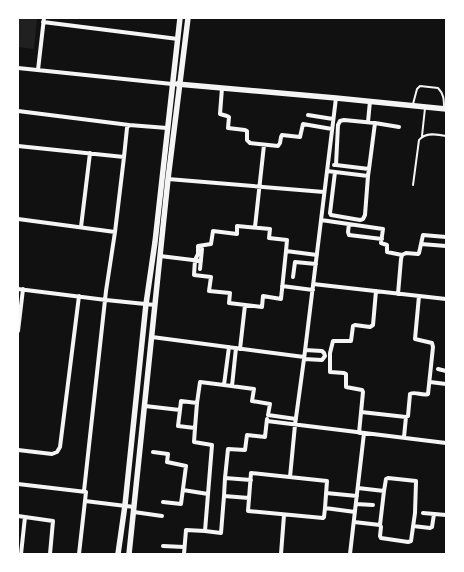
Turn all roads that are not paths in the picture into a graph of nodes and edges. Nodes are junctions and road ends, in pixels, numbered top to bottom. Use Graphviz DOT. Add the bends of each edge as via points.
graph roads {
  1 [pos="180,18"];
  2 [pos="188,18"];
  3 [pos="44,20"];
  4 [pos="178,39"];
  5 [pos="18,68"];
  6 [pos="38,70"];
  7 [pos="172,84"];
  8 [pos="180,84"];
  9 [pos="222,88"];
  10 [pos="336,98"];
  11 [pos="370,101"];
  12 [pos="412,105"];
  13 [pos="425,106"];
  14 [pos="445,108"];
  15 [pos="18,111"];
  16 [pos="308,115"];
  17 [pos="333,119"];
  18 [pos="368,122"];
  19 [pos="375,123"];
  20 [pos="129,125"];
  21 [pos="399,126"];
  22 [pos="167,128"];
  23 [pos="332,130"];
  24 [pos="422,136"];
  25 [pos="446,136"];
  26 [pos="264,145"];
  27 [pos="18,146"];
  28 [pos="90,153"];
  29 [pos="124,157"];
  30 [pos="369,169"];
  31 [pos="327,171"];
  32 [pos="335,172"];
  33 [pos="368,176"];
  34 [pos="168,179"];
  35 [pos="413,185"];
  36 [pos="259,187"];
  37 [pos="324,192"];
  38 [pos="18,219"];
  39 [pos="321,220"];
  40 [pos="349,224"];
  41 [pos="255,227"];
  42 [pos="81,228"];
  43 [pos="115,232"];
  44 [pos="446,237"];
  45 [pos="382,239"];
  46 [pos="420,244"];
  47 [pos="446,246"];
  48 [pos="202,249"];
  49 [pos="286,251"];
  50 [pos="317,255"];
  51 [pos="402,255"];
  52 [pos="160,256"];
  53 [pos="195,260"];
  54 [pos="201,261"];
  55 [pos="316,264"];
  56 [pos="200,269"];
  57 [pos="293,277"];
  58 [pos="313,284"];
  59 [pos="282,286"];
  60 [pos="20,289"];
  61 [pos="313,290"];
  62 [pos="376,291"];
  63 [pos="398,294"];
  64 [pos="79,296"];
  65 [pos="420,296"];
  66 [pos="446,299"];
  67 [pos="106,300"];
  68 [pos="146,304"];
  69 [pos="155,304"];
  70 [pos="245,305"];
  71 [pos="18,331"];
  72 [pos="152,338"];
  73 [pos="229,347"];
  74 [pos="238,348"];
  75 [pos="305,350"];
  76 [pos="325,356"];
  77 [pos="330,357"];
  78 [pos="304,358"];
  79 [pos="438,370"];
  80 [pos="446,371"];
  81 [pos="430,382"];
  82 [pos="446,384"];
  83 [pos="224,385"];
  84 [pos="232,386"];
  85 [pos="197,403"];
  86 [pos="145,406"];
  87 [pos="180,410"];
  88 [pos="135,411"];
  89 [pos="361,412"];
  90 [pos="144,413"];
  91 [pos="268,415"];
  92 [pos="406,417"];
  93 [pos="296,420"];
  94 [pos="267,421"];
  95 [pos="295,425"];
  96 [pos="195,428"];
  97 [pos="361,433"];
  98 [pos="404,438"];
  99 [pos="446,443"];
  100 [pos="18,450"];
  101 [pos="153,452"];
  102 [pos="290,477"];
  103 [pos="225,478"];
  104 [pos="251,480"];
  105 [pos="18,484"];
  106 [pos="358,488"];
  107 [pos="183,490"];
  108 [pos="84,491"];
  109 [pos="384,491"];
  110 [pos="326,493"];
  111 [pos="208,494"];
  112 [pos="224,496"];
  113 [pos="357,496"];
  114 [pos="249,498"];
  115 [pos="85,501"];
  116 [pos="163,502"];
  117 [pos="356,504"];
  118 [pos="125,505"];
  119 [pos="373,506"];
  120 [pos="325,508"];
  121 [pos="134,509"];
  122 [pos="355,512"];
  123 [pos="423,513"];
  124 [pos="434,514"];
  125 [pos="284,515"];
  126 [pos="446,515"];
  127 [pos="18,516"];
  128 [pos="162,516"];
  129 [pos="25,517"];
  130 [pos="354,522"];
  131 [pos="380,525"];
  132 [pos="413,526"];
  133 [pos="205,531"];
  134 [pos="163,546"];
  135 [pos="184,547"];
  136 [pos="21,554"];
  137 [pos="50,554"];
  138 [pos="79,554"];
  139 [pos="118,554"];
  140 [pos="130,554"];
  141 [pos="184,554"];
  142 [pos="281,554"];
  143 [pos="350,554"];
  1 -- 4 [label="street"];
  2 -- 8 [label="street"];
  3 -- 4 [label="street"];
  3 -- 6 [label="street"];
  4 -- 7 [label="street"];
  5 -- 6 [label="street"];
  6 -- 7 [label="street"];
  7 -- 8 [label="street"];
  7 -- 22 [label="street"];
  8 -- 9 [label="street"];
  8 -- 34 [label="street"];
  9 -- 10 [label="street"];
  9 -- 26 [label="street" via="220,114 229,117 228,128 245,130 248,132 248,142"];
  10 -- 11 [label="street"];
  10 -- 17 [label="street"];
  11 -- 12 [label="street"];
  11 -- 18 [label="street"];
  12 -- 13 [label="street"];
  12 -- 14 [label="lane" via="418,89 424,86 438,88"];
  13 -- 14 [label="street"];
  13 -- 24 [label="lane"];
  15 -- 20 [label="street"];
  16 -- 17 [label="street"];
  17 -- 23 [label="street"];
  18 -- 19 [label="street"];
  18 -- 30 [label="street" via="340,121 335,165"];
  19 -- 21 [label="street"];
  19 -- 30 [label="street"];
  20 -- 22 [label="street"];
  20 -- 29 [label="street"];
  22 -- 68 [label="street"];
  23 -- 26 [label="street" via="303,124 300,137 282,135 279,145"];
  23 -- 31 [label="street"];
  24 -- 25 [label="lane"];
  24 -- 35 [label="lane" via="419,140"];
  26 -- 36 [label="street"];
  27 -- 28 [label="street"];
  28 -- 29 [label="street"];
  28 -- 42 [label="street"];
  29 -- 43 [label="street"];
  30 -- 33 [label="street"];
  31 -- 32 [label="street"];
  31 -- 37 [label="street"];
  32 -- 33 [label="street"];
  32 -- 33 [label="street" via="331,215 360,220 365,215"];
  34 -- 36 [label="street"];
  34 -- 52 [label="street"];
  36 -- 37 [label="street"];
  36 -- 41 [label="street"];
  37 -- 39 [label="street"];
  38 -- 42 [label="street"];
  39 -- 40 [label="street"];
  39 -- 50 [label="street"];
  40 -- 45 [label="street" via="383,229"];
  40 -- 45 [label="street" via="349,235"];
  41 -- 49 [label="street" via="270,229 269,238 286,240"];
  41 -- 53 [label="street" via="237,226 237,234 213,231 211,244 198,246"];
  42 -- 43 [label="street"];
  43 -- 67 [label="street"];
  44 -- 46 [label="street" via="423,235"];
  45 -- 51 [label="street" via="381,242 387,245 387,252"];
  46 -- 47 [label="street"];
  46 -- 51 [label="street" via="419,254"];
  48 -- 54 [label="street"];
  49 -- 50 [label="street"];
  49 -- 59 [label="street"];
  50 -- 55 [label="street"];
  51 -- 63 [label="street"];
  52 -- 53 [label="street"];
  52 -- 69 [label="street"];
  53 -- 54 [label="street"];
  53 -- 70 [label="street" via="194,275 211,277 209,291 230,293 229,304"];
  54 -- 56 [label="street"];
  55 -- 57 [label="street" via="295,262"];
  55 -- 58 [label="street"];
  58 -- 61 [label="street"];
  58 -- 62 [label="street"];
  59 -- 61 [label="street"];
  59 -- 70 [label="street" via="281,299 263,296 262,307"];
  60 -- 64 [label="street"];
  60 -- 71 [label="street"];
  61 -- 75 [label="street"];
  62 -- 63 [label="street"];
  62 -- 77 [label="street" via="373,325 353,326 350,342 332,340"];
  63 -- 65 [label="street"];
  64 -- 67 [label="street"];
  64 -- 100 [label="street" via="60,447 52,454"];
  65 -- 66 [label="street"];
  65 -- 81 [label="street" via="415,336 416,340 433,345"];
  67 -- 68 [label="street"];
  67 -- 108 [label="street"];
  68 -- 69 [label="street"];
  68 -- 88 [label="street"];
  69 -- 72 [label="street"];
  70 -- 74 [label="street"];
  72 -- 73 [label="street"];
  72 -- 86 [label="street"];
  73 -- 74 [label="street"];
  73 -- 83 [label="street"];
  74 -- 78 [label="street"];
  74 -- 84 [label="street"];
  75 -- 76 [label="street" via="324,352"];
  75 -- 78 [label="street"];
  76 -- 77 [label="street"];
  76 -- 78 [label="street" via="322,360"];
  77 -- 89 [label="street" via="330,372 345,374 347,388 362,390"];
  78 -- 93 [label="street"];
  79 -- 80 [label="street"];
  81 -- 82 [label="street"];
  81 -- 92 [label="street" via="428,394 410,394"];
  83 -- 84 [label="street"];
  83 -- 85 [label="street" via="200,382"];
  84 -- 91 [label="street" via="254,389 252,401 270,404"];
  85 -- 87 [label="street" via="181,401"];
  85 -- 96 [label="street"];
  86 -- 87 [label="street"];
  86 -- 90 [label="street"];
  87 -- 96 [label="street" via="178,426"];
  88 -- 90 [label="street"];
  88 -- 118 [label="street"];
  89 -- 92 [label="street"];
  89 -- 97 [label="street"];
  90 -- 121 [label="street"];
  91 -- 93 [label="street"];
  91 -- 94 [label="street"];
  92 -- 98 [label="street"];
  93 -- 95 [label="street"];
  94 -- 95 [label="street"];
  94 -- 103 [label="street" via="265,437 247,435 245,450 228,449"];
  95 -- 97 [label="street"];
  95 -- 102 [label="street"];
  96 -- 111 [label="street" via="194,442 212,445"];
  97 -- 98 [label="street"];
  97 -- 106 [label="street"];
  98 -- 99 [label="street"];
  101 -- 107 [label="street" via="168,454 167,462 186,466"];
  102 -- 104 [label="street" via="251,473"];
  102 -- 110 [label="street" via="328,481"];
  103 -- 104 [label="street"];
  103 -- 112 [label="street"];
  104 -- 114 [label="street"];
  105 -- 108 [label="street"];
  106 -- 109 [label="street"];
  106 -- 113 [label="street"];
  107 -- 111 [label="street"];
  107 -- 116 [label="street" via="181,504"];
  108 -- 115 [label="street"];
  109 -- 131 [label="street"];
  109 -- 132 [label="street" via="388,478 416,481"];
  110 -- 113 [label="street"];
  110 -- 120 [label="street"];
  111 -- 133 [label="street"];
  112 -- 114 [label="street"];
  112 -- 133 [label="street" via="221,532"];
  113 -- 117 [label="street"];
  114 -- 125 [label="street" via="248,511"];
  115 -- 118 [label="street"];
  115 -- 138 [label="street"];
  117 -- 119 [label="street"];
  117 -- 122 [label="street"];
  118 -- 121 [label="street"];
  118 -- 139 [label="street"];
  120 -- 122 [label="street"];
  120 -- 125 [label="street" via="323,518"];
  121 -- 128 [label="street"];
  121 -- 140 [label="street"];
  122 -- 130 [label="street"];
  123 -- 124 [label="street"];
  124 -- 126 [label="street"];
  124 -- 132 [label="street" via="432,527"];
  125 -- 142 [label="street"];
  127 -- 129 [label="street"];
  129 -- 136 [label="street"];
  129 -- 137 [label="street" via="54,521"];
  130 -- 131 [label="street"];
  130 -- 143 [label="street"];
  131 -- 132 [label="street" via="380,538 408,542 411,541"];
  133 -- 135 [label="street" via="186,530"];
  134 -- 135 [label="street"];
  135 -- 141 [label="street"];
}
